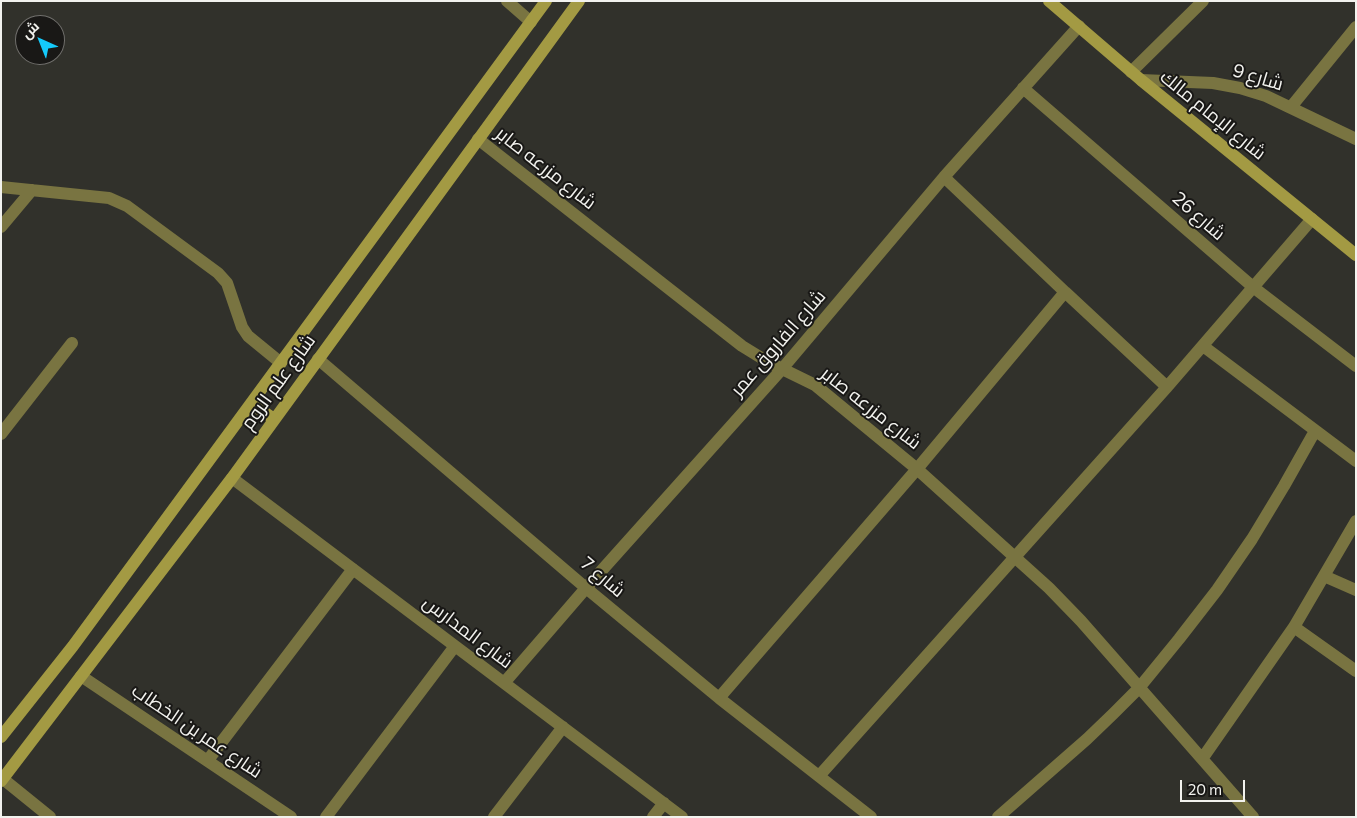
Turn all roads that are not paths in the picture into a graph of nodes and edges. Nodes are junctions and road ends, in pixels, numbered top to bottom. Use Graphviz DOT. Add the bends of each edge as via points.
graph roads {
  1 [pos="507,1"];
  2 [pos="546,1"];
  3 [pos="579,1"];
  4 [pos="1049,1"];
  5 [pos="1203,1"];
  6 [pos="531,22"];
  7 [pos="1079,26"];
  8 [pos="1356,28"];
  9 [pos="1136,76"];
  10 [pos="1023,88"];
  11 [pos="1291,107"];
  12 [pos="478,139"];
  13 [pos="1356,139"];
  14 [pos="944,178"];
  15 [pos="1,188"];
  16 [pos="32,190"];
  17 [pos="1312,219"];
  18 [pos="1,227"];
  19 [pos="1356,255"];
  20 [pos="1253,287"];
  21 [pos="1065,292"];
  22 [pos="72,343"];
  23 [pos="1202,346"];
  24 [pos="318,359"];
  25 [pos="281,363"];
  26 [pos="1356,366"];
  27 [pos="782,369"];
  28 [pos="1167,387"];
  29 [pos="252,404"];
  30 [pos="274,419"];
  31 [pos="1315,431"];
  32 [pos="1,434"];
  33 [pos="1356,461"];
  34 [pos="917,469"];
  35 [pos="232,478"];
  36 [pos="1356,521"];
  37 [pos="1015,557"];
  38 [pos="352,569"];
  39 [pos="1324,576"];
  40 [pos="586,588"];
  41 [pos="1356,590"];
  42 [pos="1294,627"];
  43 [pos="455,646"];
  44 [pos="1356,671"];
  45 [pos="81,676"];
  46 [pos="504,683"];
  47 [pos="1139,688"];
  48 [pos="719,698"];
  49 [pos="563,727"];
  50 [pos="1,737"];
  51 [pos="1202,759"];
  52 [pos="208,760"];
  53 [pos="819,776"];
  54 [pos="2,780"];
  55 [pos="664,803"];
  56 [pos="50,817"];
  57 [pos="291,817"];
  58 [pos="326,817"];
  59 [pos="494,817"];
  60 [pos="653,817"];
  61 [pos="682,817"];
  62 [pos="871,817"];
  63 [pos="998,817"];
  64 [pos="1253,817"];
  1 -- 6 [label="street"];
  2 -- 6 [label="street, شارع علم الروم"];
  3 -- 12 [label="street, شارع علم الروم"];
  4 -- 7 [label="street, شارع الإمام مالك"];
  5 -- 9 [label="street"];
  6 -- 25 [label="street, شارع علم الروم"];
  7 -- 9 [label="street, شارع الإمام مالك"];
  7 -- 10 [label="street, شارع الفاروق عمر"];
  8 -- 11 [label="street"];
  9 -- 11 [label="street, شارع 9" via="1222,85 1266,96"];
  9 -- 17 [label="street, شارع الإمام مالك"];
  10 -- 14 [label="street, شارع الفاروق عمر"];
  10 -- 20 [label="street, شارع 26"];
  11 -- 13 [label="street, شارع 9"];
  12 -- 24 [label="street, شارع علم الروم"];
  12 -- 27 [label="street, شارع مزرعه صابر" via="742,346"];
  14 -- 21 [label="street"];
  14 -- 27 [label="street, شارع الفاروق عمر"];
  15 -- 16 [label="street"];
  16 -- 18 [label="street"];
  16 -- 25 [label="street" via="109,198 127,206 218,273 227,283 248,336"];
  17 -- 19 [label="street, شارع الإمام مالك"];
  17 -- 20 [label="street"];
  20 -- 23 [label="street"];
  20 -- 26 [label="street, شارع 26"];
  21 -- 28 [label="street"];
  21 -- 34 [label="street"];
  22 -- 32 [label="street"];
  23 -- 28 [label="street"];
  23 -- 31 [label="street"];
  24 -- 30 [label="street, شارع علم الروم"];
  24 -- 40 [label="street, شارع 7"];
  25 -- 29 [label="street, شارع علم الروم"];
  27 -- 34 [label="street, شارع مزرعه صابر" via="830,396"];
  27 -- 40 [label="street, شارع الفاروق عمر"];
  28 -- 37 [label="street"];
  29 -- 30 [label="street"];
  29 -- 50 [label="street, شارع علم الروم" via="73,646"];
  30 -- 35 [label="street, شارع علم الروم"];
  31 -- 33 [label="street"];
  31 -- 47 [label="street" via="1252,539 1222,583"];
  34 -- 37 [label="street, شارع مزرعه صابر"];
  34 -- 48 [label="street"];
  35 -- 38 [label="street, شارع المدارس"];
  35 -- 45 [label="street, شارع علم الروم"];
  36 -- 39 [label="street"];
  37 -- 47 [label="street, شارع مزرعه صابر" via="1050,588"];
  37 -- 53 [label="street"];
  38 -- 43 [label="street, شارع المدارس"];
  38 -- 52 [label="street"];
  39 -- 41 [label="street"];
  39 -- 42 [label="street"];
  40 -- 46 [label="street, شارع الفاروق عمر"];
  40 -- 48 [label="street, شارع 7"];
  42 -- 44 [label="street"];
  42 -- 51 [label="street"];
  43 -- 46 [label="street, شارع المدارس"];
  43 -- 58 [label="street"];
  45 -- 52 [label="street, شارع عمر بن الخطاب"];
  45 -- 54 [label="street, شارع علم الروم"];
  46 -- 49 [label="street, شارع المدارس"];
  47 -- 51 [label="street, شارع مزرعه صابر"];
  47 -- 63 [label="street" via="1087,739"];
  48 -- 53 [label="street, شارع 7"];
  49 -- 55 [label="street, شارع المدارس"];
  49 -- 59 [label="street"];
  51 -- 64 [label="street, شارع مزرعه صابر"];
  52 -- 57 [label="street, شارع عمر بن الخطاب"];
  53 -- 62 [label="street, شارع 7"];
  54 -- 56 [label="street"];
  55 -- 60 [label="street"];
  55 -- 61 [label="street, شارع المدارس"];
}
